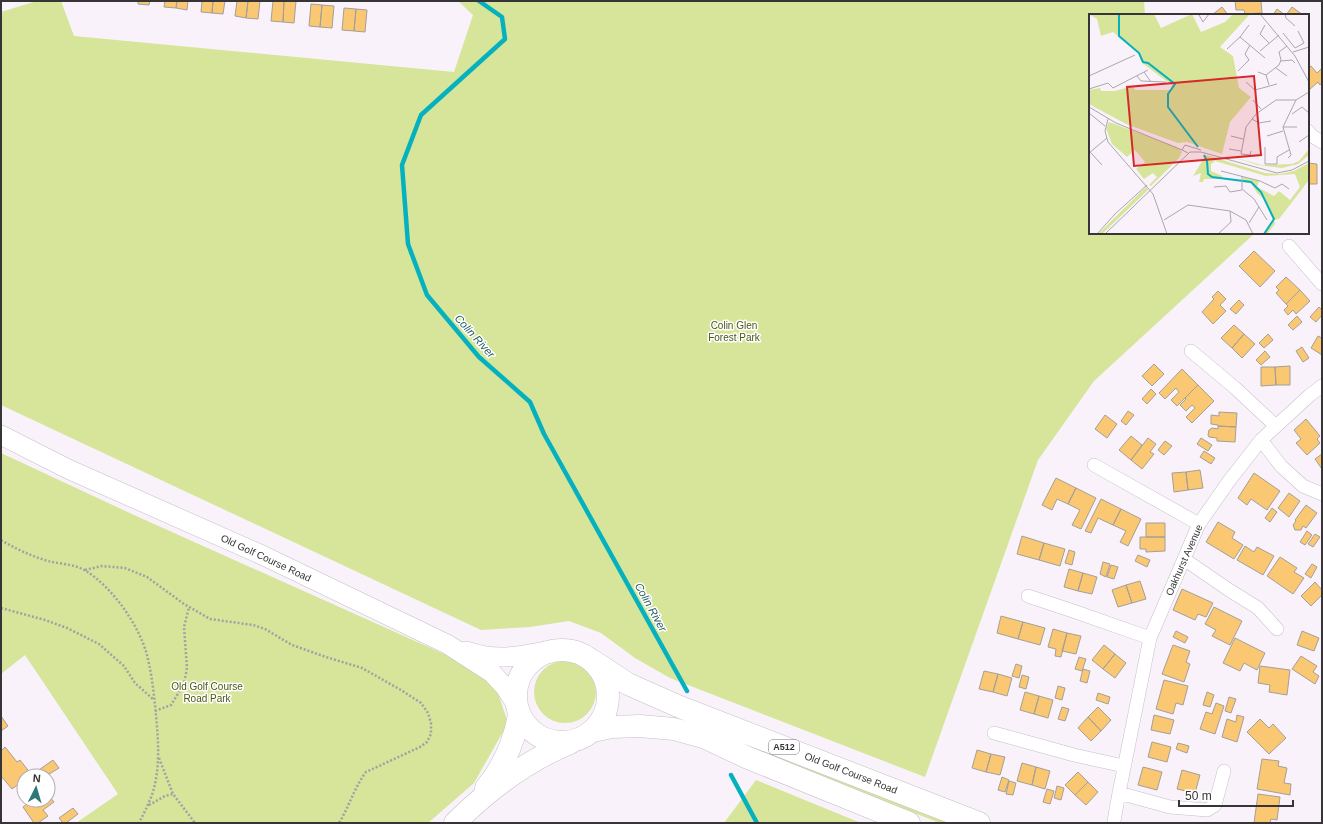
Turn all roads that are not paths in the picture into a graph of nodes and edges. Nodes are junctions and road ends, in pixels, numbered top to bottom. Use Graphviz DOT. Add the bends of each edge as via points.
graph roads {
  1 [pos="1309,132"];
  2 [pos="1322,142"];
  3 [pos="1289,246"];
  4 [pos="1322,284"];
  5 [pos="1191,351"];
  6 [pos="1322,386"];
  7 [pos="1276,426"];
  8 [pos="1,435"];
  9 [pos="1261,440"];
  10 [pos="1094,465"];
  11 [pos="1322,494"];
  12 [pos="1200,524"];
  13 [pos="1184,558"];
  14 [pos="1028,596"];
  15 [pos="1277,629"];
  16 [pos="1150,638"];
  17 [pos="447,644"];
  18 [pos="552,650"];
  19 [pos="593,661"];
  20 [pos="518,709"];
  21 [pos="994,733"];
  22 [pos="582,737"];
  23 [pos="1124,766"];
  24 [pos="1224,771"];
  25 [pos="1119,793"];
  26 [pos="462,816"];
  27 [pos="1114,821"];
  28 [pos="909,823"];
  29 [pos="979,823"];
  1 -- 2 [label="street"];
  3 -- 4 [label="street"];
  5 -- 7 [label="street"];
  6 -- 7 [label="street, Oakhurst Avenue"];
  7 -- 9 [label="street, Oakhurst Avenue"];
  8 -- 17 [label="street, Old Golf Course Road" via="68,469 262,555"];
  9 -- 11 [label="street" via="1280,466 1303,486"];
  9 -- 12 [label="street, Oakhurst Avenue"];
  10 -- 12 [label="street"];
  12 -- 13 [label="street, Oakhurst Avenue"];
  13 -- 15 [label="street" via="1258,608"];
  13 -- 16 [label="street, Oakhurst Avenue"];
  14 -- 16 [label="street"];
  16 -- 23 [label="street, Oakhurst Avenue"];
  17 -- 18 [label="street" via="480,655 499,658"];
  17 -- 20 [label="street, Old Golf Course Road" via="492,673 505,687"];
  18 -- 19 [label="highway, A512" via="581,653"];
  18 -- 20 [label="highway, A512" via="538,656 527,665 519,677 515,691"];
  19 -- 22 [label="highway, A512" via="608,686 608,700 605,714 597,726"];
  19 -- 29 [label="highway, Old Golf Course Road / A512" via="628,684 680,706"];
  20 -- 22 [label="highway, A512" via="526,726 547,740 560,742"];
  20 -- 26 [label="highway, A512" via="516,734 506,759"];
  21 -- 23 [label="street"];
  22 -- 26 [label="highway, A512" via="552,750 521,769 493,788"];
  22 -- 28 [label="highway, A512" via="633,734 677,740 746,757"];
  23 -- 25 [label="street, Oakhurst Avenue"];
  24 -- 25 [label="street" via="1215,805 1207,810 1170,807"];
  25 -- 27 [label="street, Oakhurst Avenue"];
}
